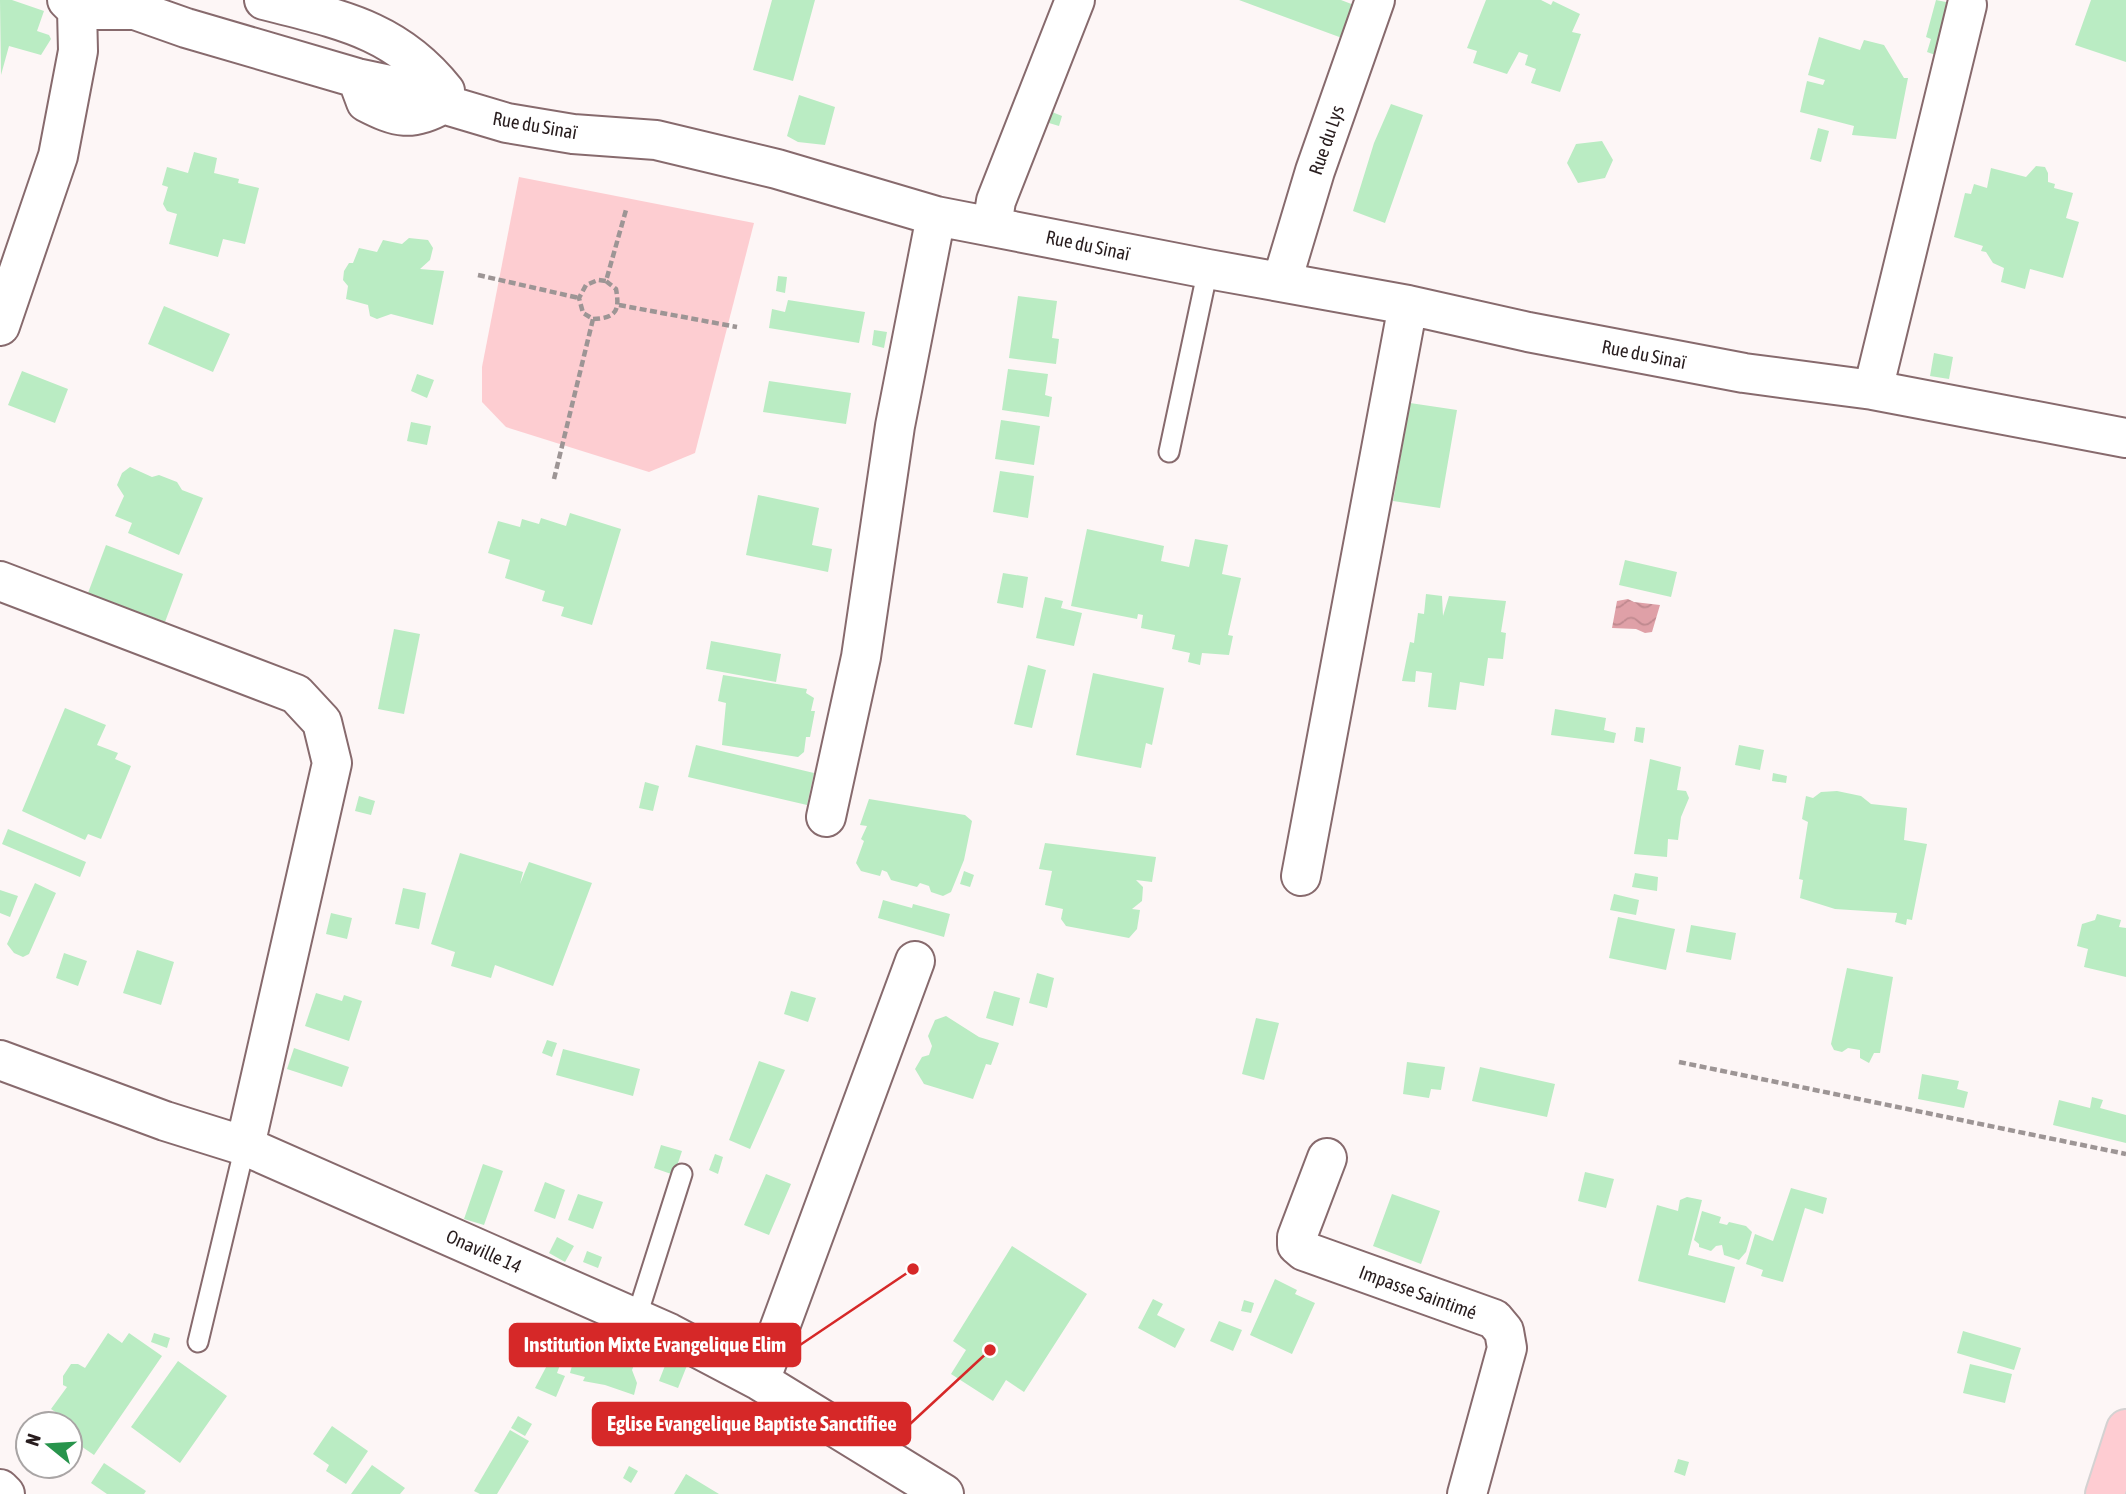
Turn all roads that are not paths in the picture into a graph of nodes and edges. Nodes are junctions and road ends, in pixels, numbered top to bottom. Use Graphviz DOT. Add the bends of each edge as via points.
graph roads {
  1 [pos="264,0"];
  2 [pos="1075,0"];
  3 [pos="1375,0"];
  4 [pos="1968,2"];
  5 [pos="72,5"];
  6 [pos="354,11"];
  7 [pos="343,74"];
  8 [pos="443,104"];
  9 [pos="936,216"];
  10 [pos="992,226"];
  11 [pos="1208,269"];
  12 [pos="1282,281"];
  13 [pos="1408,305"];
  14 [pos="0,326"];
  15 [pos="1873,390"];
  16 [pos="2126,438"];
  17 [pos="1169,452"];
  18 [pos="0,581"];
  19 [pos="826,817"];
  20 [pos="1301,876"];
  21 [pos="915,961"];
  22 [pos="0,1060"];
  23 [pos="245,1146"];
  24 [pos="1326,1158"];
  25 [pos="682,1174"];
  26 [pos="636,1319"];
  27 [pos="198,1342"];
  28 [pos="760,1381"];
  29 [pos="2126,1429"];
  30 [pos="0,1489"];
  31 [pos="5,1494"];
  32 [pos="944,1494"];
  33 [pos="1467,1494"];
  34 [pos="2105,1494"];
  1 -- 6 [label="street"];
  2 -- 10 [label="street" via="996,201"];
  3 -- 12 [label="street, Rue du Lys"];
  4 -- 15 [label="street"];
  5 -- 7 [label="street, Rue du Sinaï" via="135,10"];
  5 -- 14 [label="street" via="78,51 58,156"];
  6 -- 7 [label="street"];
  6 -- 8 [label="street" via="426,68 445,91"];
  7 -- 8 [label="street, Rue du Sinaï"];
  8 -- 9 [label="street, Rue du Sinaï" via="507,123 656,141 716,154"];
  9 -- 10 [label="street, Rue du Sinaï"];
  9 -- 19 [label="street" via="895,426 861,657"];
  10 -- 11 [label="street, Rue du Sinaï"];
  11 -- 12 [label="street, Rue du Sinaï"];
  11 -- 17 [label="lane"];
  12 -- 13 [label="street, Rue du Sinaï"];
  13 -- 15 [label="street, Rue du Sinaï" via="1744,373"];
  13 -- 20 [label="street"];
  15 -- 16 [label="street, Rue du Sinaï"];
  18 -- 23 [label="street" via="296,694 322,722 332,763"];
  21 -- 28 [label="street"];
  22 -- 23 [label="street, Onaville 14"];
  23 -- 26 [label="street, Onaville 14"];
  23 -- 27 [label="lane"];
  24 -- 33 [label="street, Impasse Saintimé" via="1297,1245 1494,1319 1504,1331 1507,1348"];
  25 -- 26 [label="lane"];
  26 -- 28 [label="street, Onaville 14"];
  28 -- 32 [label="street, Onaville 14"];
  29 -- 34 [label="main road"];
  30 -- 31 [label="street"];
}
